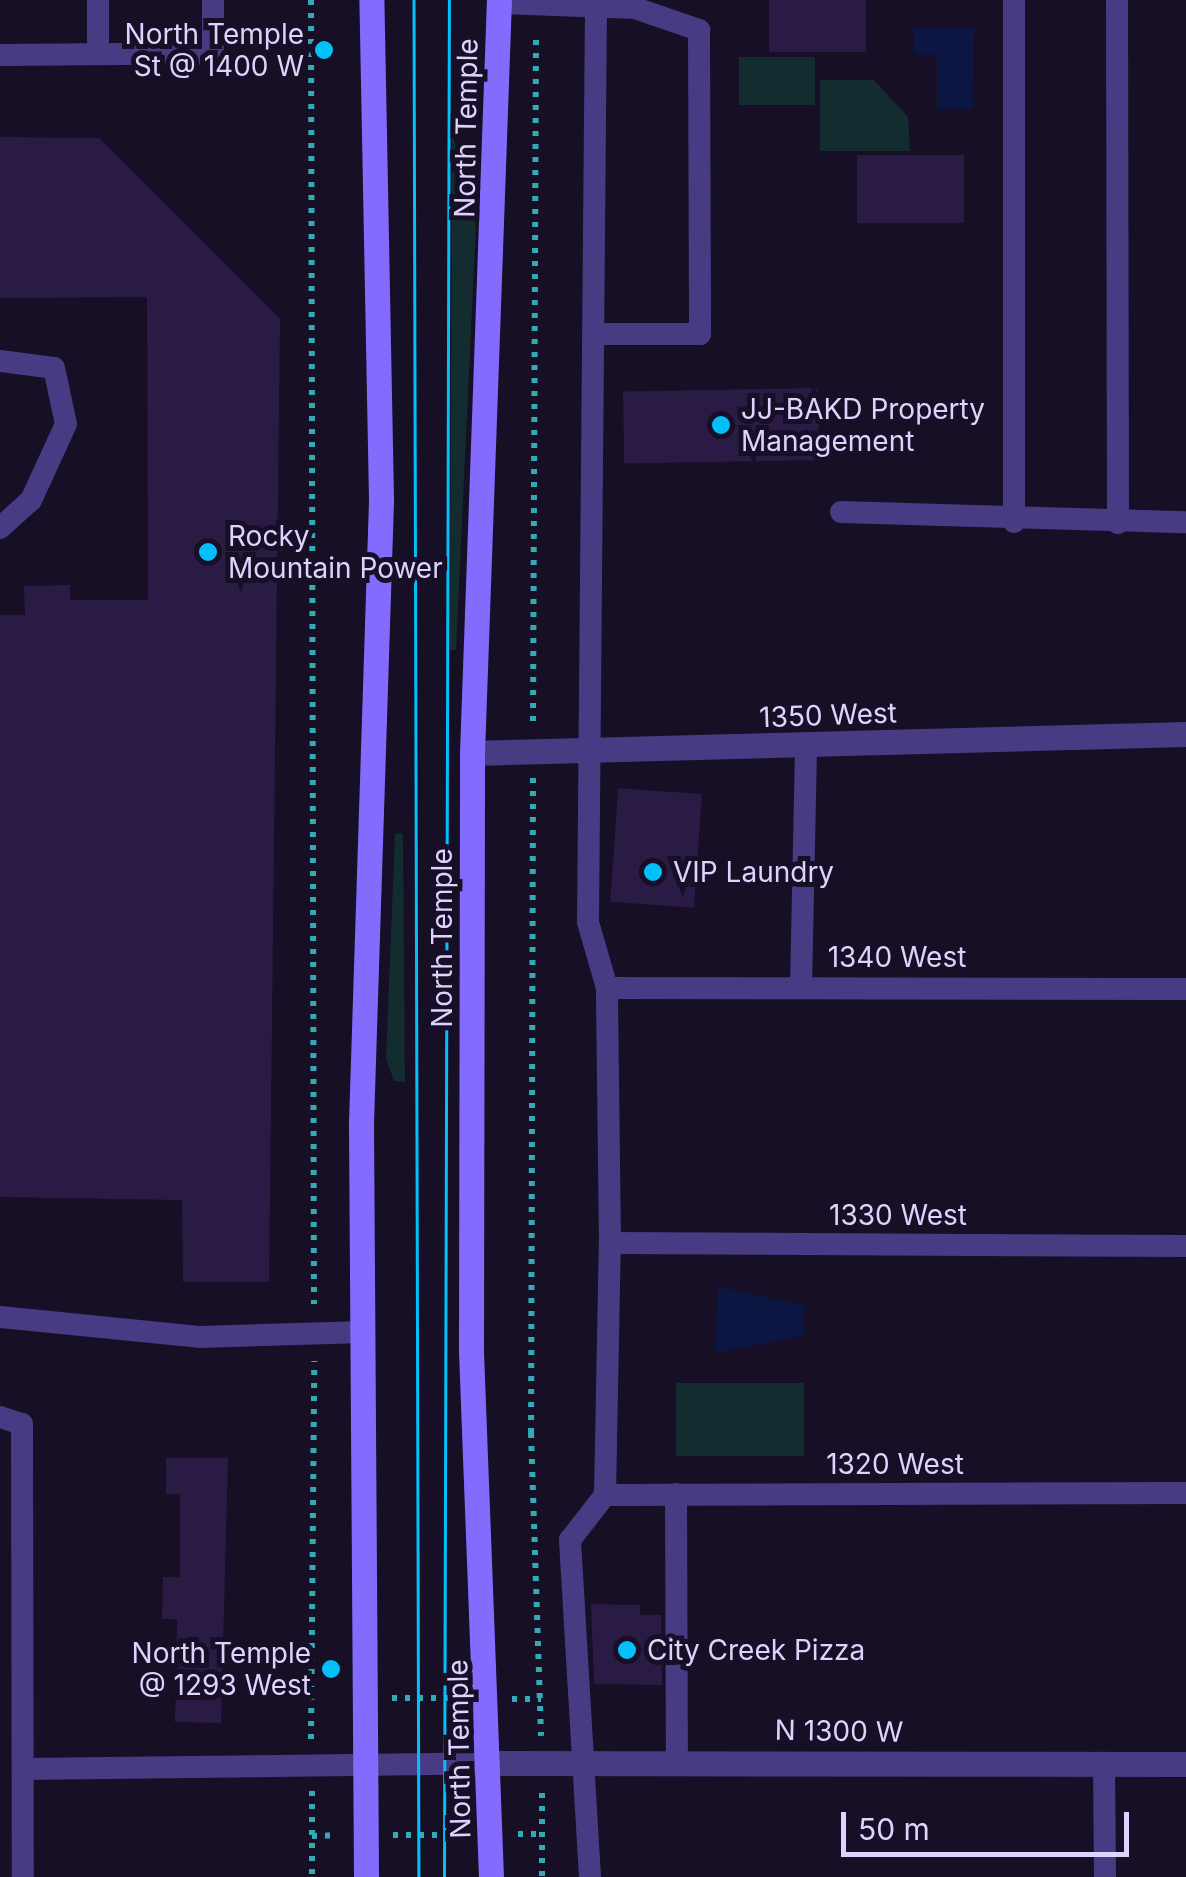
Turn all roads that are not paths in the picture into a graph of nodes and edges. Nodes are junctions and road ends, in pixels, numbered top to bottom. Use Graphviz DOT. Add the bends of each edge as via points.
graph roads {
  1 [pos="98,0"];
  2 [pos="213,0"];
  3 [pos="371,0"];
  4 [pos="1014,0"];
  5 [pos="1117,0"];
  6 [pos="499,2"];
  7 [pos="622,5"];
  8 [pos="98,54"];
  9 [pos="0,55"];
  10 [pos="599,334"];
  11 [pos="0,361"];
  12 [pos="841,512"];
  13 [pos="1014,522"];
  14 [pos="1186,522"];
  15 [pos="1118,523"];
  16 [pos="0,528"];
  17 [pos="1186,734"];
  18 [pos="806,746"];
  19 [pos="594,750"];
  20 [pos="472,753"];
  21 [pos="801,987"];
  22 [pos="607,988"];
  23 [pos="1186,989"];
  24 [pos="610,1243"];
  25 [pos="1186,1246"];
  26 [pos="0,1317"];
  27 [pos="364,1332"];
  28 [pos="0,1417"];
  29 [pos="1186,1493"];
  30 [pos="676,1494"];
  31 [pos="605,1496"];
  32 [pos="677,1759"];
  33 [pos="590,1761"];
  34 [pos="491,1763"];
  35 [pos="1104,1764"];
  36 [pos="1186,1764"];
  37 [pos="363,1766"];
  38 [pos="22,1770"];
  39 [pos="22,1877"];
  40 [pos="366,1877"];
  41 [pos="491,1877"];
  42 [pos="590,1877"];
  43 [pos="1105,1877"];
  1 -- 8 [label="lane"];
  2 -- 8 [label="lane" via="213,53"];
  3 -- 27 [label="main road" via="380,704 361,1123"];
  4 -- 13 [label="lane"];
  5 -- 15 [label="lane"];
  6 -- 7 [label="lane"];
  6 -- 20 [label="main road, North Temple"];
  7 -- 10 [label="lane"];
  7 -- 10 [label="lane" via="700,30 700,334"];
  8 -- 9 [label="lane"];
  10 -- 19 [label="lane"];
  11 -- 16 [label="lane" via="54,368 66,424 31,500"];
  12 -- 13 [label="lane"];
  13 -- 15 [label="lane"];
  14 -- 15 [label="lane"];
  17 -- 18 [label="street, 1350 West"];
  18 -- 19 [label="street, 1350 West"];
  18 -- 21 [label="lane"];
  19 -- 20 [label="street, 1350 West"];
  19 -- 22 [label="lane" via="588,922"];
  20 -- 34 [label="main road, North Temple" via="471,1351"];
  21 -- 22 [label="lane, 1340 West"];
  21 -- 23 [label="lane, 1340 West"];
  22 -- 24 [label="lane"];
  24 -- 25 [label="lane, 1330 West"];
  24 -- 31 [label="lane"];
  26 -- 27 [label="lane" via="199,1336"];
  27 -- 37 [label="main road"];
  28 -- 38 [label="lane" via="22,1424"];
  29 -- 30 [label="lane, 1320 West"];
  30 -- 31 [label="lane, 1320 West"];
  30 -- 32 [label="lane"];
  31 -- 33 [label="lane" via="570,1540"];
  32 -- 33 [label="street, N 1300 W"];
  32 -- 35 [label="street, N 1300 W"];
  33 -- 34 [label="street, N 1300 W"];
  33 -- 42 [label="lane"];
  34 -- 37 [label="lane"];
  34 -- 41 [label="main road, North Temple"];
  35 -- 36 [label="street, N 1300 W"];
  35 -- 43 [label="lane"];
  37 -- 38 [label="lane"];
  37 -- 40 [label="main road"];
  38 -- 39 [label="lane"];
}
